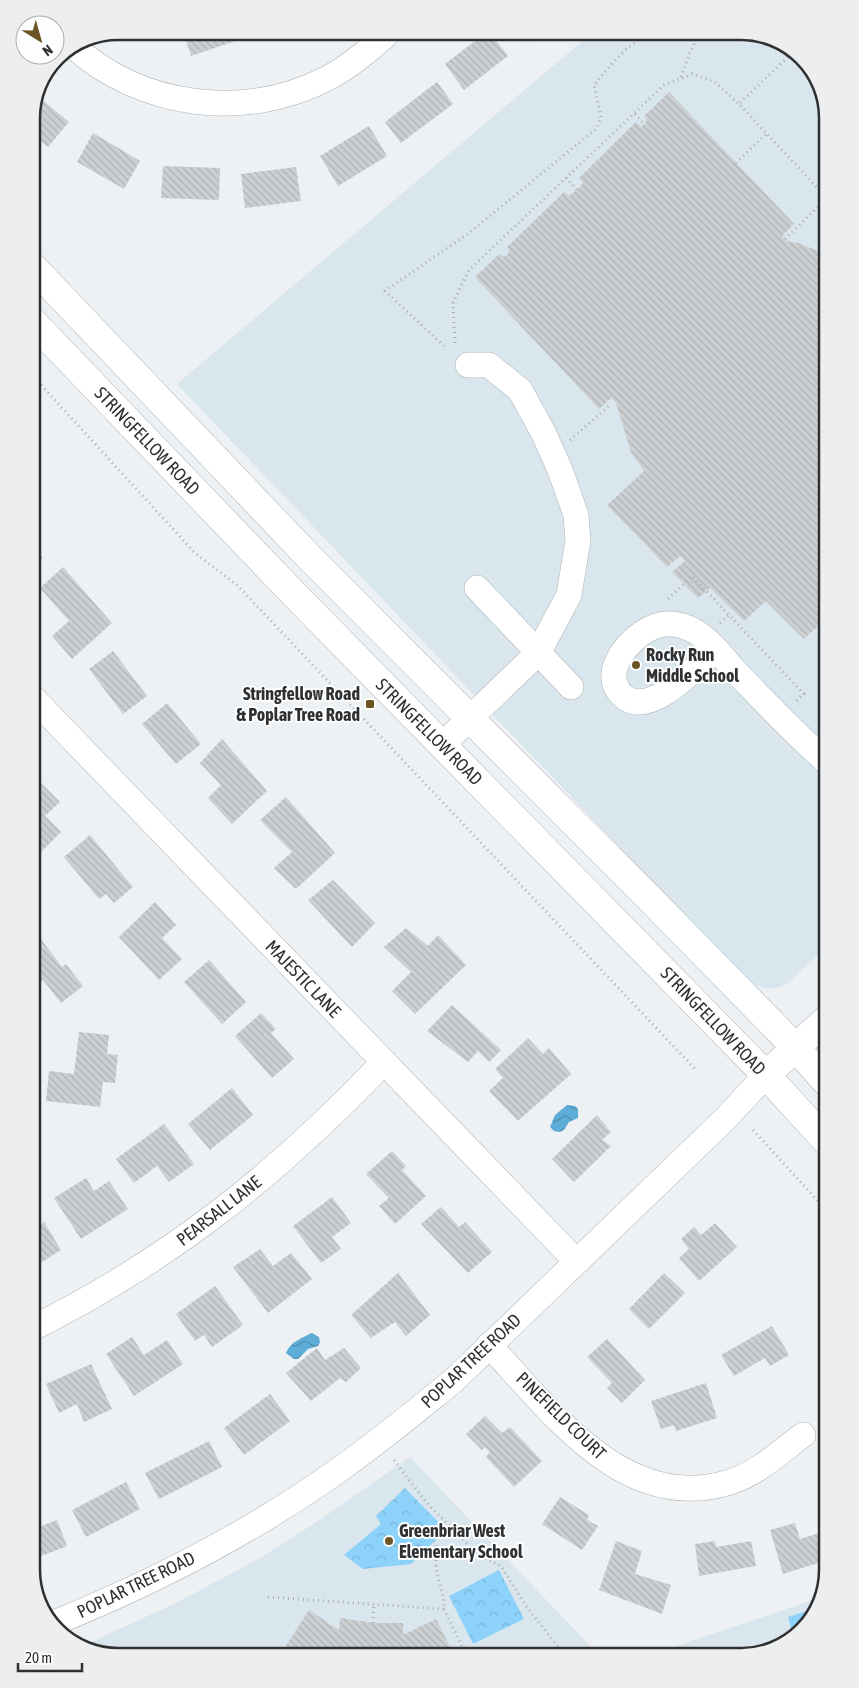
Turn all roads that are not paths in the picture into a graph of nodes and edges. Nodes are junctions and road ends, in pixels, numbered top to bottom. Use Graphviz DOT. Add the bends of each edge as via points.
graph roads {
  1 [pos="380,40"];
  2 [pos="79,50"];
  3 [pos="40,274"];
  4 [pos="40,329"];
  5 [pos="468,365"];
  6 [pos="477,588"];
  7 [pos="715,650"];
  8 [pos="538,654"];
  9 [pos="571,687"];
  10 [pos="40,705"];
  11 [pos="468,719"];
  12 [pos="442,745"];
  13 [pos="819,748"];
  14 [pos="819,1026"];
  15 [pos="796,1048"];
  16 [pos="384,1062"];
  17 [pos="819,1074"];
  18 [pos="766,1075"];
  19 [pos="819,1133"];
  20 [pos="576,1261"];
  21 [pos="40,1324"];
  22 [pos="489,1345"];
  23 [pos="803,1435"];
  24 [pos="59,1621"];
  1 -- 2 [label="street" via="346,68 313,86 277,98 226,104 169,98 141,88 110,73"];
  3 -- 11 [label="main road, STRINGFELLOW ROAD"];
  4 -- 12 [label="main road, STRINGFELLOW ROAD"];
  5 -- 8 [label="street" via="489,365 520,390 544,434 576,515 578,540 569,595"];
  6 -- 8 [label="street"];
  7 -- 13 [label="street"];
  8 -- 9 [label="street"];
  8 -- 11 [label="street"];
  10 -- 16 [label="street, MAJESTIC LANE"];
  11 -- 12 [label="street"];
  11 -- 15 [label="main road, STRINGFELLOW ROAD"];
  12 -- 18 [label="main road, STRINGFELLOW ROAD"];
  14 -- 15 [label="main road, POPLAR TREE ROAD"];
  15 -- 17 [label="main road, STRINGFELLOW ROAD"];
  15 -- 18 [label="main road, POPLAR TREE ROAD"];
  16 -- 20 [label="street, MAJESTIC LANE"];
  16 -- 21 [label="street, PEARSALL LANE" via="285,1159 205,1225 115,1284"];
  18 -- 19 [label="main road, STRINGFELLOW ROAD"];
  18 -- 20 [label="street, POPLAR TREE ROAD" via="725,1119"];
  20 -- 22 [label="street, POPLAR TREE ROAD"];
  22 -- 23 [label="street, PINEFIELD COURT" via="592,1451 644,1481 688,1489 732,1482"];
  22 -- 24 [label="street, POPLAR TREE ROAD" via="453,1381 406,1420 285,1505 156,1578"];
}
